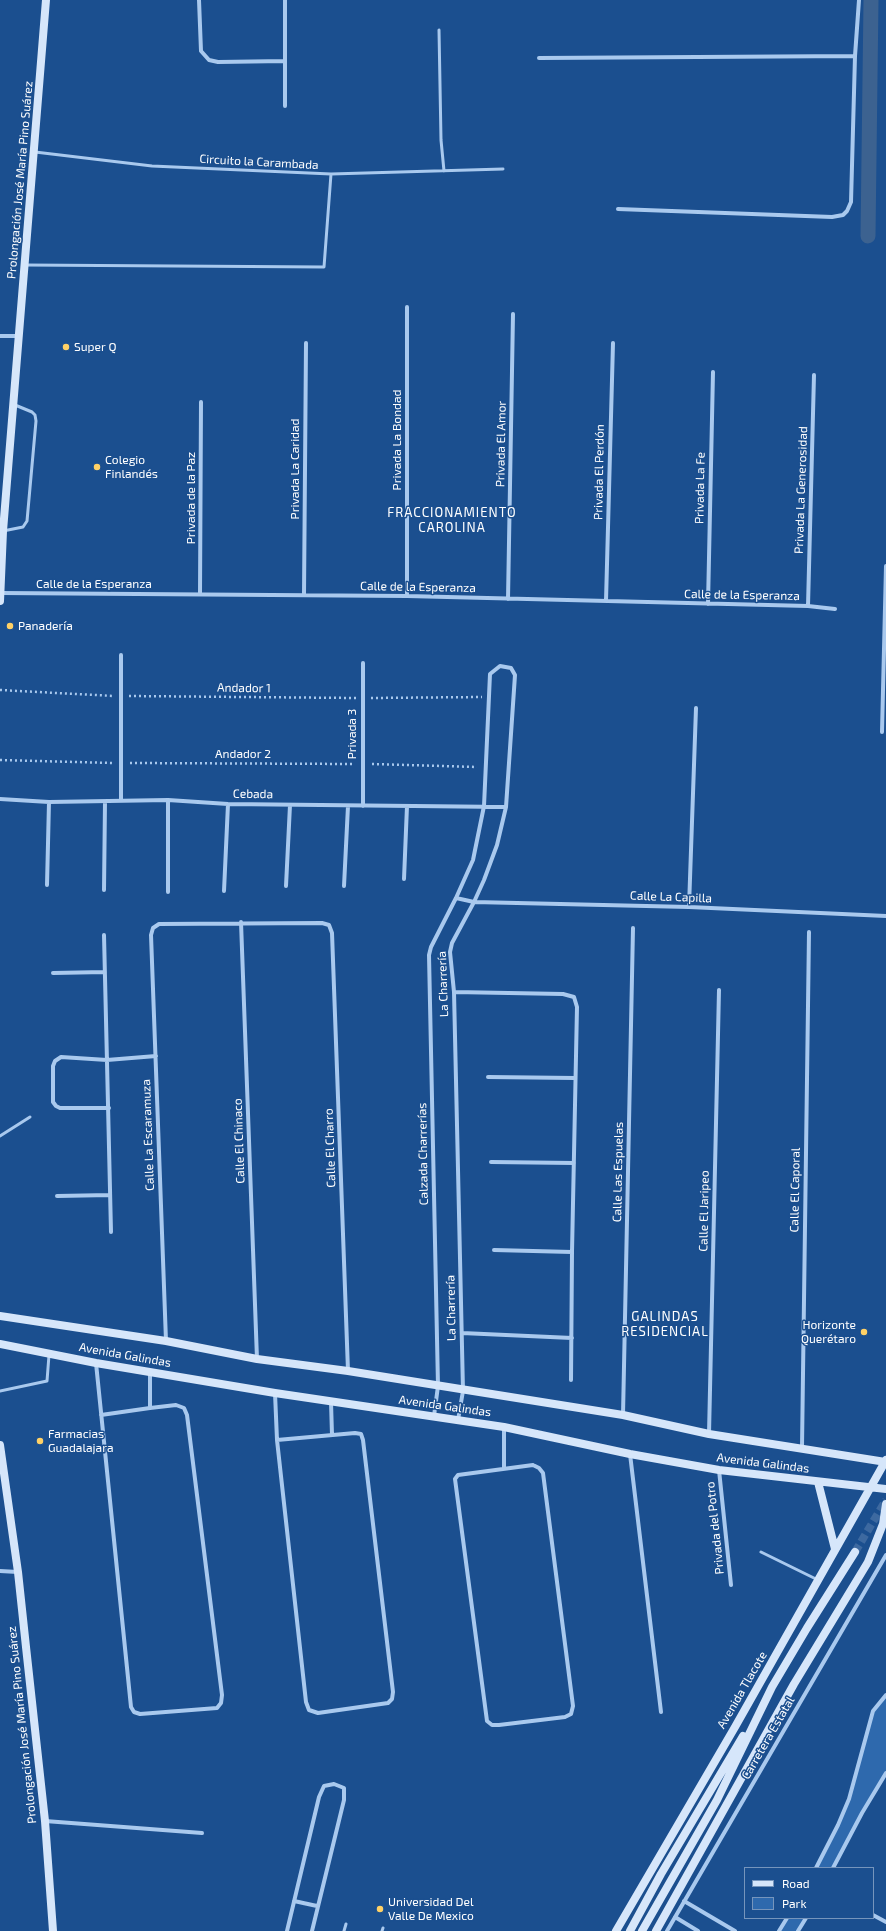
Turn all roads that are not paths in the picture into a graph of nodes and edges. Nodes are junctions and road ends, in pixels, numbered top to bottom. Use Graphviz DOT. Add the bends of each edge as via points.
graph roads {
  1 [pos="46,0"];
  2 [pos="199,0"];
  3 [pos="285,0"];
  4 [pos="859,0"];
  5 [pos="439,30"];
  6 [pos="855,56"];
  7 [pos="539,58"];
  8 [pos="285,61"];
  9 [pos="285,106"];
  10 [pos="35,152"];
  11 [pos="503,169"];
  12 [pos="444,171"];
  13 [pos="331,174"];
  14 [pos="618,209"];
  15 [pos="25,265"];
  16 [pos="407,307"];
  17 [pos="513,314"];
  18 [pos="0,336"];
  19 [pos="19,336"];
  20 [pos="306,343"];
  21 [pos="613,343"];
  22 [pos="713,372"];
  23 [pos="814,375"];
  24 [pos="201,402"];
  25 [pos="14,405"];
  26 [pos="3,531"];
  27 [pos="886,566"];
  28 [pos="200,594"];
  29 [pos="304,596"];
  30 [pos="407,596"];
  31 [pos="0,597"];
  32 [pos="508,599"];
  33 [pos="606,601"];
  34 [pos="708,604"];
  35 [pos="808,606"];
  36 [pos="835,609"];
  37 [pos="122,655"];
  38 [pos="362,663"];
  39 [pos="696,708"];
  40 [pos="882,732"];
  41 [pos="0,799"];
  42 [pos="168,800"];
  43 [pos="121,801"];
  44 [pos="49,802"];
  45 [pos="105,802"];
  46 [pos="228,804"];
  47 [pos="290,805"];
  48 [pos="348,806"];
  49 [pos="363,806"];
  50 [pos="407,806"];
  51 [pos="484,806"];
  52 [pos="506,807"];
  53 [pos="404,879"];
  54 [pos="47,885"];
  55 [pos="286,886"];
  56 [pos="344,886"];
  57 [pos="104,890"];
  58 [pos="224,891"];
  59 [pos="168,892"];
  60 [pos="456,898"];
  61 [pos="474,902"];
  62 [pos="689,907"];
  63 [pos="886,916"];
  64 [pos="242,922"];
  65 [pos="633,928"];
  66 [pos="809,932"];
  67 [pos="104,935"];
  68 [pos="106,972"];
  69 [pos="53,973"];
  70 [pos="719,990"];
  71 [pos="454,992"];
  72 [pos="156,1056"];
  73 [pos="107,1060"];
  74 [pos="488,1077"];
  75 [pos="575,1078"];
  76 [pos="109,1108"];
  77 [pos="30,1117"];
  78 [pos="0,1136"];
  79 [pos="491,1162"];
  80 [pos="574,1163"];
  81 [pos="110,1195"];
  82 [pos="57,1196"];
  83 [pos="111,1232"];
  84 [pos="494,1250"];
  85 [pos="572,1252"];
  86 [pos="0,1316"];
  87 [pos="462,1333"];
  88 [pos="572,1338"];
  89 [pos="166,1341"];
  90 [pos="0,1344"];
  91 [pos="50,1354"];
  92 [pos="257,1359"];
  93 [pos="96,1363"];
  94 [pos="150,1371"];
  95 [pos="348,1371"];
  96 [pos="571,1380"];
  97 [pos="438,1386"];
  98 [pos="0,1391"];
  99 [pos="463,1391"];
  100 [pos="274,1393"];
  101 [pos="332,1402"];
  102 [pos="150,1408"];
  103 [pos="101,1415"];
  104 [pos="623,1415"];
  105 [pos="434,1416"];
  106 [pos="458,1420"];
  107 [pos="504,1427"];
  108 [pos="709,1434"];
  109 [pos="332,1435"];
  110 [pos="277,1440"];
  111 [pos="0,1445"];
  112 [pos="802,1447"];
  113 [pos="630,1454"];
  114 [pos="886,1463"];
  115 [pos="504,1469"];
  116 [pos="719,1470"];
  117 [pos="818,1482"];
  118 [pos="870,1488"];
  119 [pos="886,1489"];
  120 [pos="886,1504"];
  121 [pos="836,1550"];
  122 [pos="760,1552"];
  123 [pos="855,1552"];
  124 [pos="886,1555"];
  125 [pos="0,1571"];
  126 [pos="18,1572"];
  127 [pos="818,1580"];
  128 [pos="731,1585"];
  129 [pos="772,1687"];
  130 [pos="886,1695"];
  131 [pos="661,1712"];
  132 [pos="886,1772"];
  133 [pos="45,1820"];
  134 [pos="202,1833"];
  135 [pos="816,1867"];
  136 [pos="834,1867"];
  137 [pos="294,1901"];
  138 [pos="684,1901"];
  139 [pos="317,1906"];
  140 [pos="874,1916"];
  141 [pos="675,1917"];
  142 [pos="786,1919"];
  143 [pos="805,1919"];
  144 [pos="886,1922"];
  145 [pos="346,1924"];
  146 [pos="52,1931"];
  147 [pos="287,1931"];
  148 [pos="312,1931"];
  149 [pos="344,1931"];
  150 [pos="616,1931"];
  151 [pos="630,1931"];
  152 [pos="642,1931"];
  153 [pos="656,1931"];
  154 [pos="667,1931"];
  155 [pos="698,1931"];
  156 [pos="735,1931"];
  157 [pos="779,1931"];
  158 [pos="798,1931"];
  1 -- 10 [label="main road, Prolongación José María Pino Suárez"];
  2 -- 8 [label="street" via="201,51 209,60"];
  3 -- 8 [label="street"];
  4 -- 6 [label="street"];
  5 -- 12 [label="lane"];
  6 -- 7 [label="street"];
  6 -- 14 [label="street" via="851,202 843,215 832,217"];
  8 -- 9 [label="street"];
  10 -- 13 [label="lane, Circuito la Carambada" via="152,166"];
  10 -- 15 [label="main road, Prolongación José María Pino Suárez"];
  11 -- 12 [label="lane"];
  12 -- 13 [label="lane"];
  13 -- 15 [label="lane, Circuito la Carambada" via="324,267"];
  15 -- 19 [label="main road, Prolongación José María Pino Suárez"];
  16 -- 30 [label="street, Privada La Bondad"];
  17 -- 32 [label="street, Privada El Amor"];
  18 -- 19 [label="street"];
  19 -- 25 [label="main road, Prolongación José María Pino Suárez"];
  20 -- 29 [label="street, Privada La Caridad"];
  21 -- 33 [label="street, Privada El Perdón"];
  22 -- 34 [label="street, Privada La Fe"];
  23 -- 35 [label="street, Privada La Generosidad"];
  24 -- 28 [label="street, Privada de la Paz"];
  25 -- 26 [label="main road, Prolongación José María Pino Suárez"];
  25 -- 26 [label="lane" via="32,412 36,421 27,521 23,527"];
  26 -- 31 [label="main road, Prolongación José María Pino Suárez"];
  27 -- 40 [label="street"];
  28 -- 29 [label="street, Calle de la Esperanza"];
  28 -- 31 [label="street, Calle de la Esperanza"];
  29 -- 30 [label="street, Calle de la Esperanza"];
  30 -- 32 [label="street, Calle de la Esperanza"];
  32 -- 33 [label="street, Calle de la Esperanza"];
  33 -- 34 [label="street, Calle de la Esperanza"];
  34 -- 35 [label="street, Calle de la Esperanza"];
  35 -- 36 [label="street, Calle de la Esperanza"];
  37 -- 43 [label="street"];
  38 -- 49 [label="street, Privada 3"];
  39 -- 62 [label="street"];
  41 -- 44 [label="street, Cebada"];
  42 -- 43 [label="street, Cebada"];
  42 -- 46 [label="street, Cebada"];
  42 -- 59 [label="street"];
  43 -- 45 [label="street, Cebada"];
  44 -- 45 [label="street, Cebada"];
  44 -- 54 [label="street"];
  45 -- 57 [label="street"];
  46 -- 47 [label="street, Cebada"];
  46 -- 58 [label="street"];
  47 -- 48 [label="street, Cebada"];
  47 -- 55 [label="street"];
  48 -- 49 [label="street, Cebada"];
  48 -- 56 [label="street"];
  49 -- 50 [label="street, Cebada"];
  50 -- 51 [label="street, Cebada"];
  50 -- 53 [label="street"];
  51 -- 52 [label="street, Cebada"];
  51 -- 52 [label="street, La Charrería" via="490,674 500,666 510,668 515,675"];
  51 -- 60 [label="street, Calzada Charrerías" via="473,860"];
  52 -- 61 [label="street, La Charrería" via="497,845"];
  60 -- 61 [label="street, Calle La Capilla"];
  60 -- 97 [label="street, Calzada Charrerías" via="429,956"];
  61 -- 62 [label="street, Calle La Capilla"];
  61 -- 71 [label="street, La Charrería" via="452,943 450,952"];
  62 -- 63 [label="street, Calle La Capilla"];
  64 -- 72 [label="street, Calle La Escaramuza" via="159,924 153,928 151,935"];
  64 -- 92 [label="street, Calle El Chinaco"];
  64 -- 95 [label="street, Calle El Charro" via="322,923 329,925 332,932"];
  65 -- 104 [label="street, Calle Las Espuelas"];
  66 -- 112 [label="street, Calle El Caporal"];
  67 -- 68 [label="street"];
  68 -- 69 [label="street"];
  68 -- 73 [label="street"];
  70 -- 108 [label="street, Calle El Jaripeo"];
  71 -- 75 [label="street" via="563,994 574,997 577,1007"];
  71 -- 87 [label="street, La Charrería"];
  72 -- 73 [label="street"];
  72 -- 89 [label="street, Calle La Escaramuza"];
  73 -- 76 [label="street"];
  73 -- 76 [label="street" via="55,1060 53,1102 60,1108"];
  74 -- 75 [label="street"];
  75 -- 80 [label="street"];
  76 -- 81 [label="street"];
  77 -- 78 [label="lane"];
  79 -- 80 [label="street"];
  80 -- 85 [label="street"];
  81 -- 82 [label="street"];
  81 -- 83 [label="street"];
  84 -- 85 [label="street"];
  85 -- 88 [label="street"];
  86 -- 89 [label="main road, Avenida Galindas"];
  87 -- 88 [label="street"];
  87 -- 99 [label="street, La Charrería"];
  88 -- 96 [label="street"];
  89 -- 92 [label="main road, Avenida Galindas"];
  90 -- 91 [label="main road, Avenida Galindas"];
  91 -- 93 [label="main road, Avenida Galindas"];
  91 -- 98 [label="lane" via="46,1381"];
  92 -- 95 [label="main road, Avenida Galindas"];
  93 -- 94 [label="main road, Avenida Galindas"];
  93 -- 103 [label="street"];
  94 -- 100 [label="main road, Avenida Galindas"];
  94 -- 102 [label="street"];
  95 -- 97 [label="main road, Avenida Galindas"];
  97 -- 99 [label="main road, Avenida Galindas"];
  97 -- 105 [label="street, Calzada Charrerías"];
  99 -- 104 [label="main road, Avenida Galindas"];
  99 -- 106 [label="street, La Charrería"];
  100 -- 101 [label="main road, Avenida Galindas"];
  100 -- 110 [label="street"];
  101 -- 105 [label="main road, Avenida Galindas"];
  101 -- 109 [label="street"];
  102 -- 103 [label="street"];
  102 -- 103 [label="street" via="176,1405 184,1408 187,1415 222,1695 221,1703 216,1708 140,1714 134,1712 131,1707"];
  104 -- 108 [label="main road, Avenida Galindas"];
  105 -- 106 [label="main road, Avenida Galindas"];
  106 -- 107 [label="main road, Avenida Galindas"];
  107 -- 113 [label="main road, Avenida Galindas"];
  107 -- 115 [label="street"];
  108 -- 112 [label="main road, Avenida Galindas"];
  109 -- 110 [label="street"];
  109 -- 110 [label="street" via="355,1433 361,1434 363,1440 393,1692 388,1703 318,1713 309,1710 306,1702"];
  111 -- 126 [label="main road, Prolongación José María Pino Suárez"];
  112 -- 114 [label="main road, Avenida Galindas"];
  113 -- 116 [label="main road, Avenida Galindas"];
  113 -- 131 [label="street"];
  114 -- 118 [label="main road, Avenida Tlacote"];
  115 -- 115 [label="street" via="458,1475 455,1479 487,1721 499,1726 565,1717 571,1714 573,1706 543,1473 533,1465"];
  116 -- 117 [label="main road, Avenida Galindas"];
  116 -- 128 [label="street, Privada del Potro"];
  117 -- 118 [label="main road, Avenida Galindas"];
  117 -- 121 [label="main road"];
  118 -- 119 [label="main road, Avenida Galindas"];
  118 -- 121 [label="main road, Avenida Tlacote"];
  120 -- 153 [label="main road" via="883,1524 868,1562 794,1684"];
  121 -- 127 [label="main road, Avenida Tlacote"];
  122 -- 127 [label="lane"];
  123 -- 129 [label="main road, Avenida Tlacote"];
  124 -- 138 [label="street, Carretera Estatal"];
  125 -- 126 [label="street"];
  126 -- 133 [label="main road, Prolongación José María Pino Suárez"];
  127 -- 150 [label="main road, Avenida Tlacote"];
  129 -- 151 [label="main road"];
  129 -- 152 [label="main road, Avenida Tlacote" via="717,1800"];
  130 -- 135 [label="street" via="873,1711 849,1800"];
  132 -- 136 [label="street" via="862,1812"];
  133 -- 134 [label="street"];
  133 -- 146 [label="main road, Prolongación José María Pino Suárez"];
  137 -- 139 [label="street"];
  137 -- 139 [label="street" via="319,1797 324,1786 334,1784 344,1788 344,1800"];
  137 -- 147 [label="street"];
  138 -- 141 [label="street, Carretera Estatal"];
  138 -- 156 [label="street"];
  139 -- 148 [label="street"];
  140 -- 144 [label="street"];
  141 -- 154 [label="street, Carretera Estatal"];
  141 -- 155 [label="street"];
  142 -- 157 [label="street"];
  143 -- 158 [label="street"];
  145 -- 149 [label="lane"];
}
